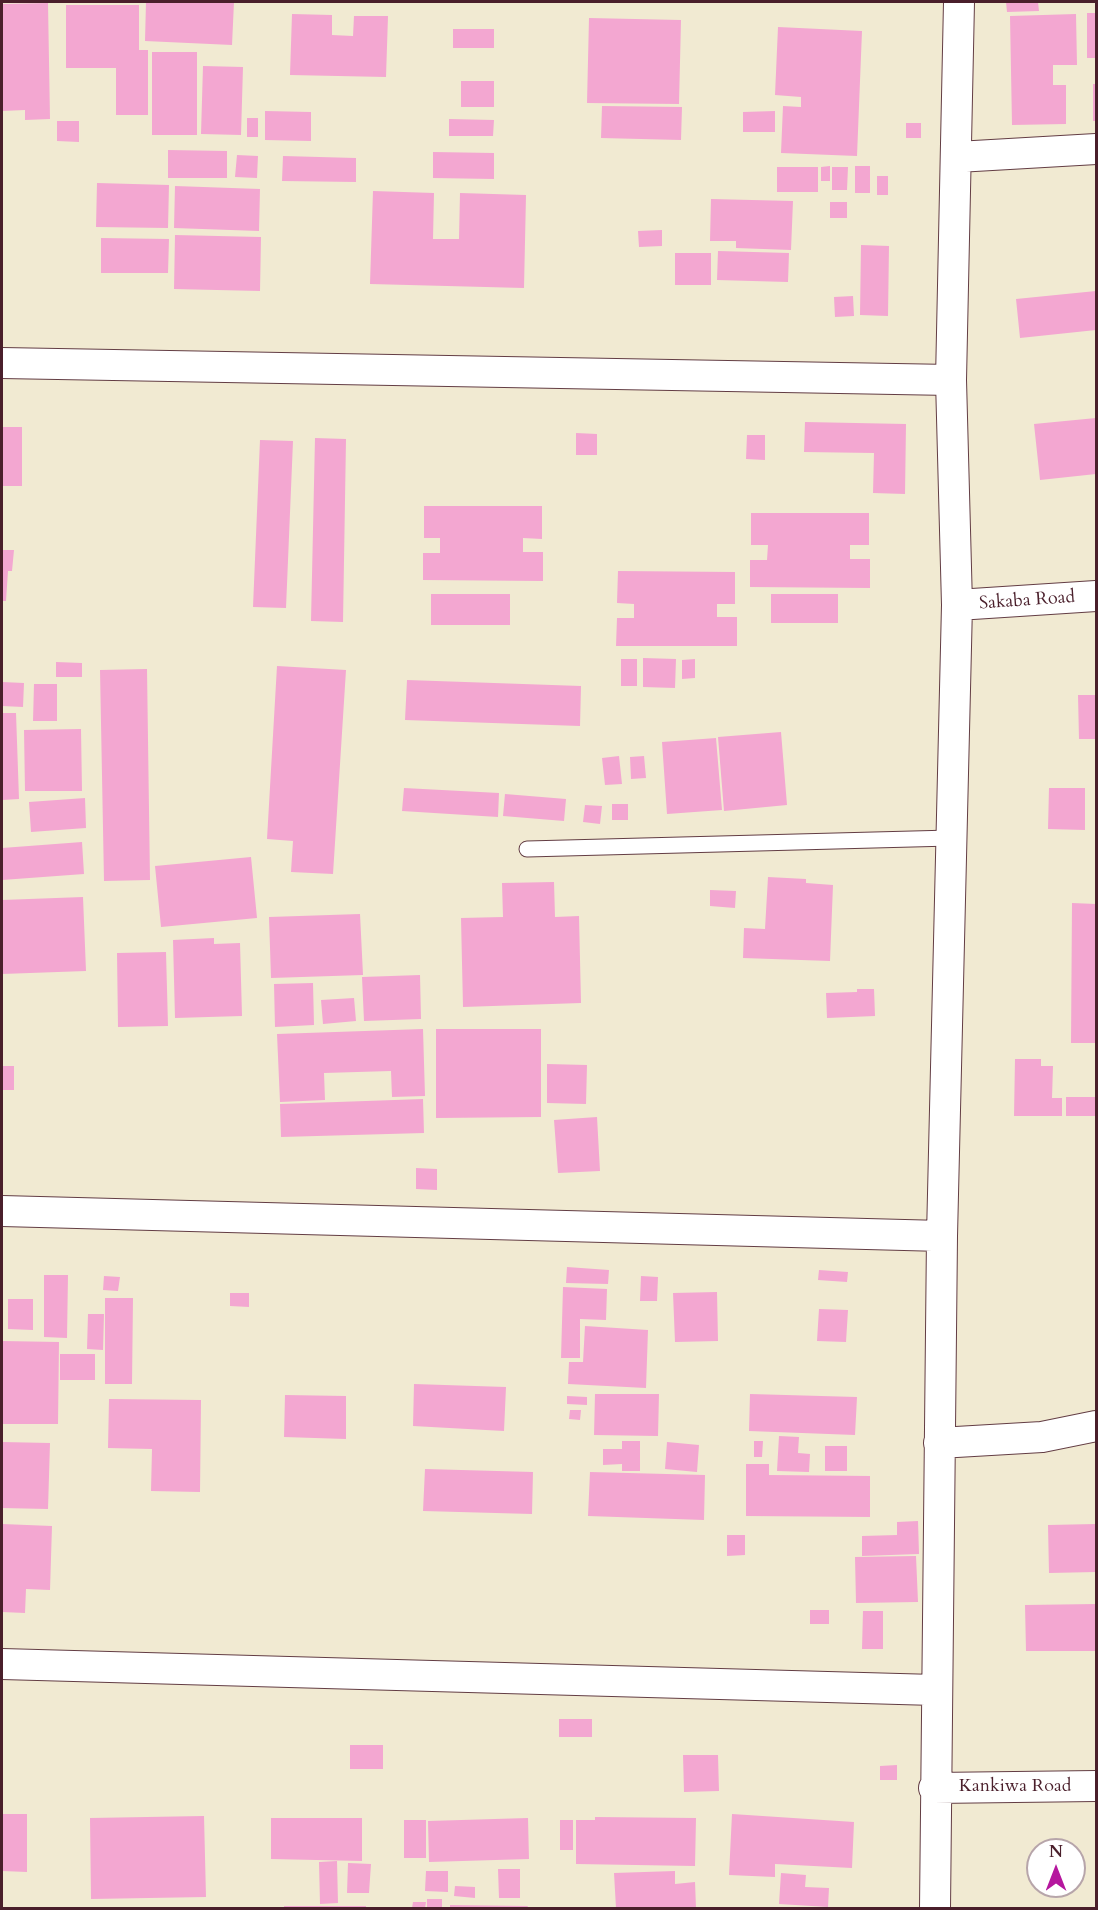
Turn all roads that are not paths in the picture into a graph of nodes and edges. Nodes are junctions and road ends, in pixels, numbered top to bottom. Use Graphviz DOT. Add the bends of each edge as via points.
graph roads {
  1 [pos="959,2"];
  2 [pos="1096,148"];
  3 [pos="957,157"];
  4 [pos="2,363"];
  5 [pos="951,380"];
  6 [pos="1096,597"];
  7 [pos="957,605"];
  8 [pos="951,838"];
  9 [pos="527,849"];
  10 [pos="2,1211"];
  11 [pos="942,1236"];
  12 [pos="1096,1426"];
  13 [pos="939,1443"];
  14 [pos="2,1664"];
  15 [pos="935,1690"];
  16 [pos="1096,1786"];
  17 [pos="934,1788"];
  18 [pos="935,1908"];
  1 -- 3 [label="street"];
  2 -- 3 [label="street"];
  3 -- 5 [label="street"];
  4 -- 5 [label="street"];
  5 -- 7 [label="street"];
  6 -- 7 [label="street, Sakaba Road"];
  7 -- 8 [label="street"];
  8 -- 9 [label="lane"];
  8 -- 11 [label="street"];
  10 -- 11 [label="street"];
  11 -- 13 [label="street"];
  12 -- 13 [label="street" via="1042,1437"];
  13 -- 15 [label="street"];
  14 -- 15 [label="street"];
  15 -- 17 [label="street"];
  16 -- 17 [label="street, Kankiwa Road"];
  17 -- 18 [label="street"];
}
